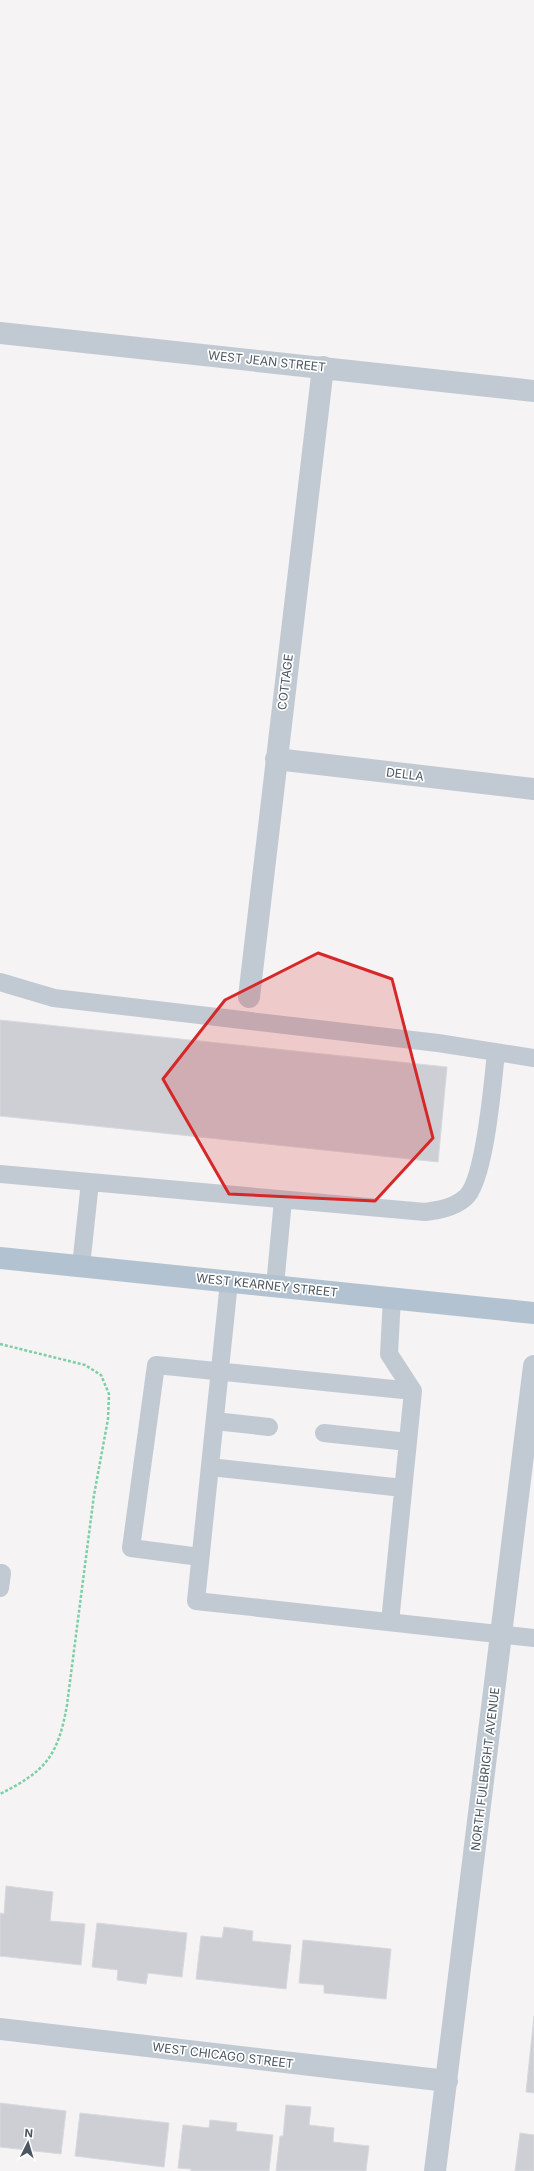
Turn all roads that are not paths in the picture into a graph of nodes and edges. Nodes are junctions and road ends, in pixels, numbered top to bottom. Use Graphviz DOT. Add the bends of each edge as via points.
graph roads {
  1 [pos="0,333"];
  2 [pos="323,367"];
  3 [pos="534,391"];
  4 [pos="276,759"];
  5 [pos="534,789"];
  6 [pos="0,982"];
  7 [pos="249,997"];
  8 [pos="496,1052"];
  9 [pos="534,1058"];
  10 [pos="0,1174"];
  11 [pos="90,1182"];
  12 [pos="284,1200"];
  13 [pos="0,1258"];
  14 [pos="80,1266"];
  15 [pos="229,1282"];
  16 [pos="275,1286"];
  17 [pos="392,1298"];
  18 [pos="534,1313"];
  19 [pos="534,1366"];
  20 [pos="220,1370"];
  21 [pos="413,1391"];
  22 [pos="214,1421"];
  23 [pos="269,1427"];
  24 [pos="324,1433"];
  25 [pos="408,1442"];
  26 [pos="210,1467"];
  27 [pos="403,1488"];
  28 [pos="200,1557"];
  29 [pos="0,1573"];
  30 [pos="0,1588"];
  31 [pos="390,1622"];
  32 [pos="501,1635"];
  33 [pos="534,1638"];
  34 [pos="0,2029"];
  35 [pos="446,2081"];
  36 [pos="435,2171"];
  1 -- 2 [label="street, WEST JEAN STREET"];
  2 -- 3 [label="street, WEST JEAN STREET"];
  2 -- 4 [label="street, COTTAGE"];
  4 -- 5 [label="street, DELLA"];
  4 -- 7 [label="street, COTTAGE"];
  6 -- 8 [label="lane" via="54,998"];
  8 -- 9 [label="lane"];
  8 -- 12 [label="lane" via="486,1132 475,1185 466,1198 451,1207 425,1212"];
  10 -- 11 [label="lane"];
  11 -- 12 [label="lane"];
  11 -- 14 [label="lane"];
  12 -- 16 [label="lane"];
  13 -- 14 [label="main road, WEST KEARNEY STREET"];
  14 -- 15 [label="main road, WEST KEARNEY STREET"];
  15 -- 16 [label="main road, WEST KEARNEY STREET"];
  15 -- 20 [label="lane"];
  16 -- 17 [label="main road, WEST KEARNEY STREET"];
  17 -- 18 [label="main road, WEST KEARNEY STREET"];
  17 -- 21 [label="lane" via="389,1354"];
  19 -- 32 [label="street, NORTH FULBRIGHT AVENUE"];
  20 -- 21 [label="lane"];
  20 -- 22 [label="lane"];
  20 -- 28 [label="lane" via="156,1365 131,1548"];
  21 -- 25 [label="lane"];
  22 -- 23 [label="lane"];
  22 -- 26 [label="lane"];
  24 -- 25 [label="lane"];
  25 -- 27 [label="lane"];
  26 -- 27 [label="lane"];
  26 -- 28 [label="lane"];
  27 -- 31 [label="lane"];
  28 -- 31 [label="lane" via="196,1600"];
  29 -- 30 [label="lane"];
  31 -- 32 [label="lane"];
  32 -- 33 [label="lane"];
  32 -- 35 [label="street, NORTH FULBRIGHT AVENUE"];
  34 -- 35 [label="street, WEST CHICAGO STREET"];
  35 -- 36 [label="street, NORTH FULBRIGHT AVENUE"];
}
